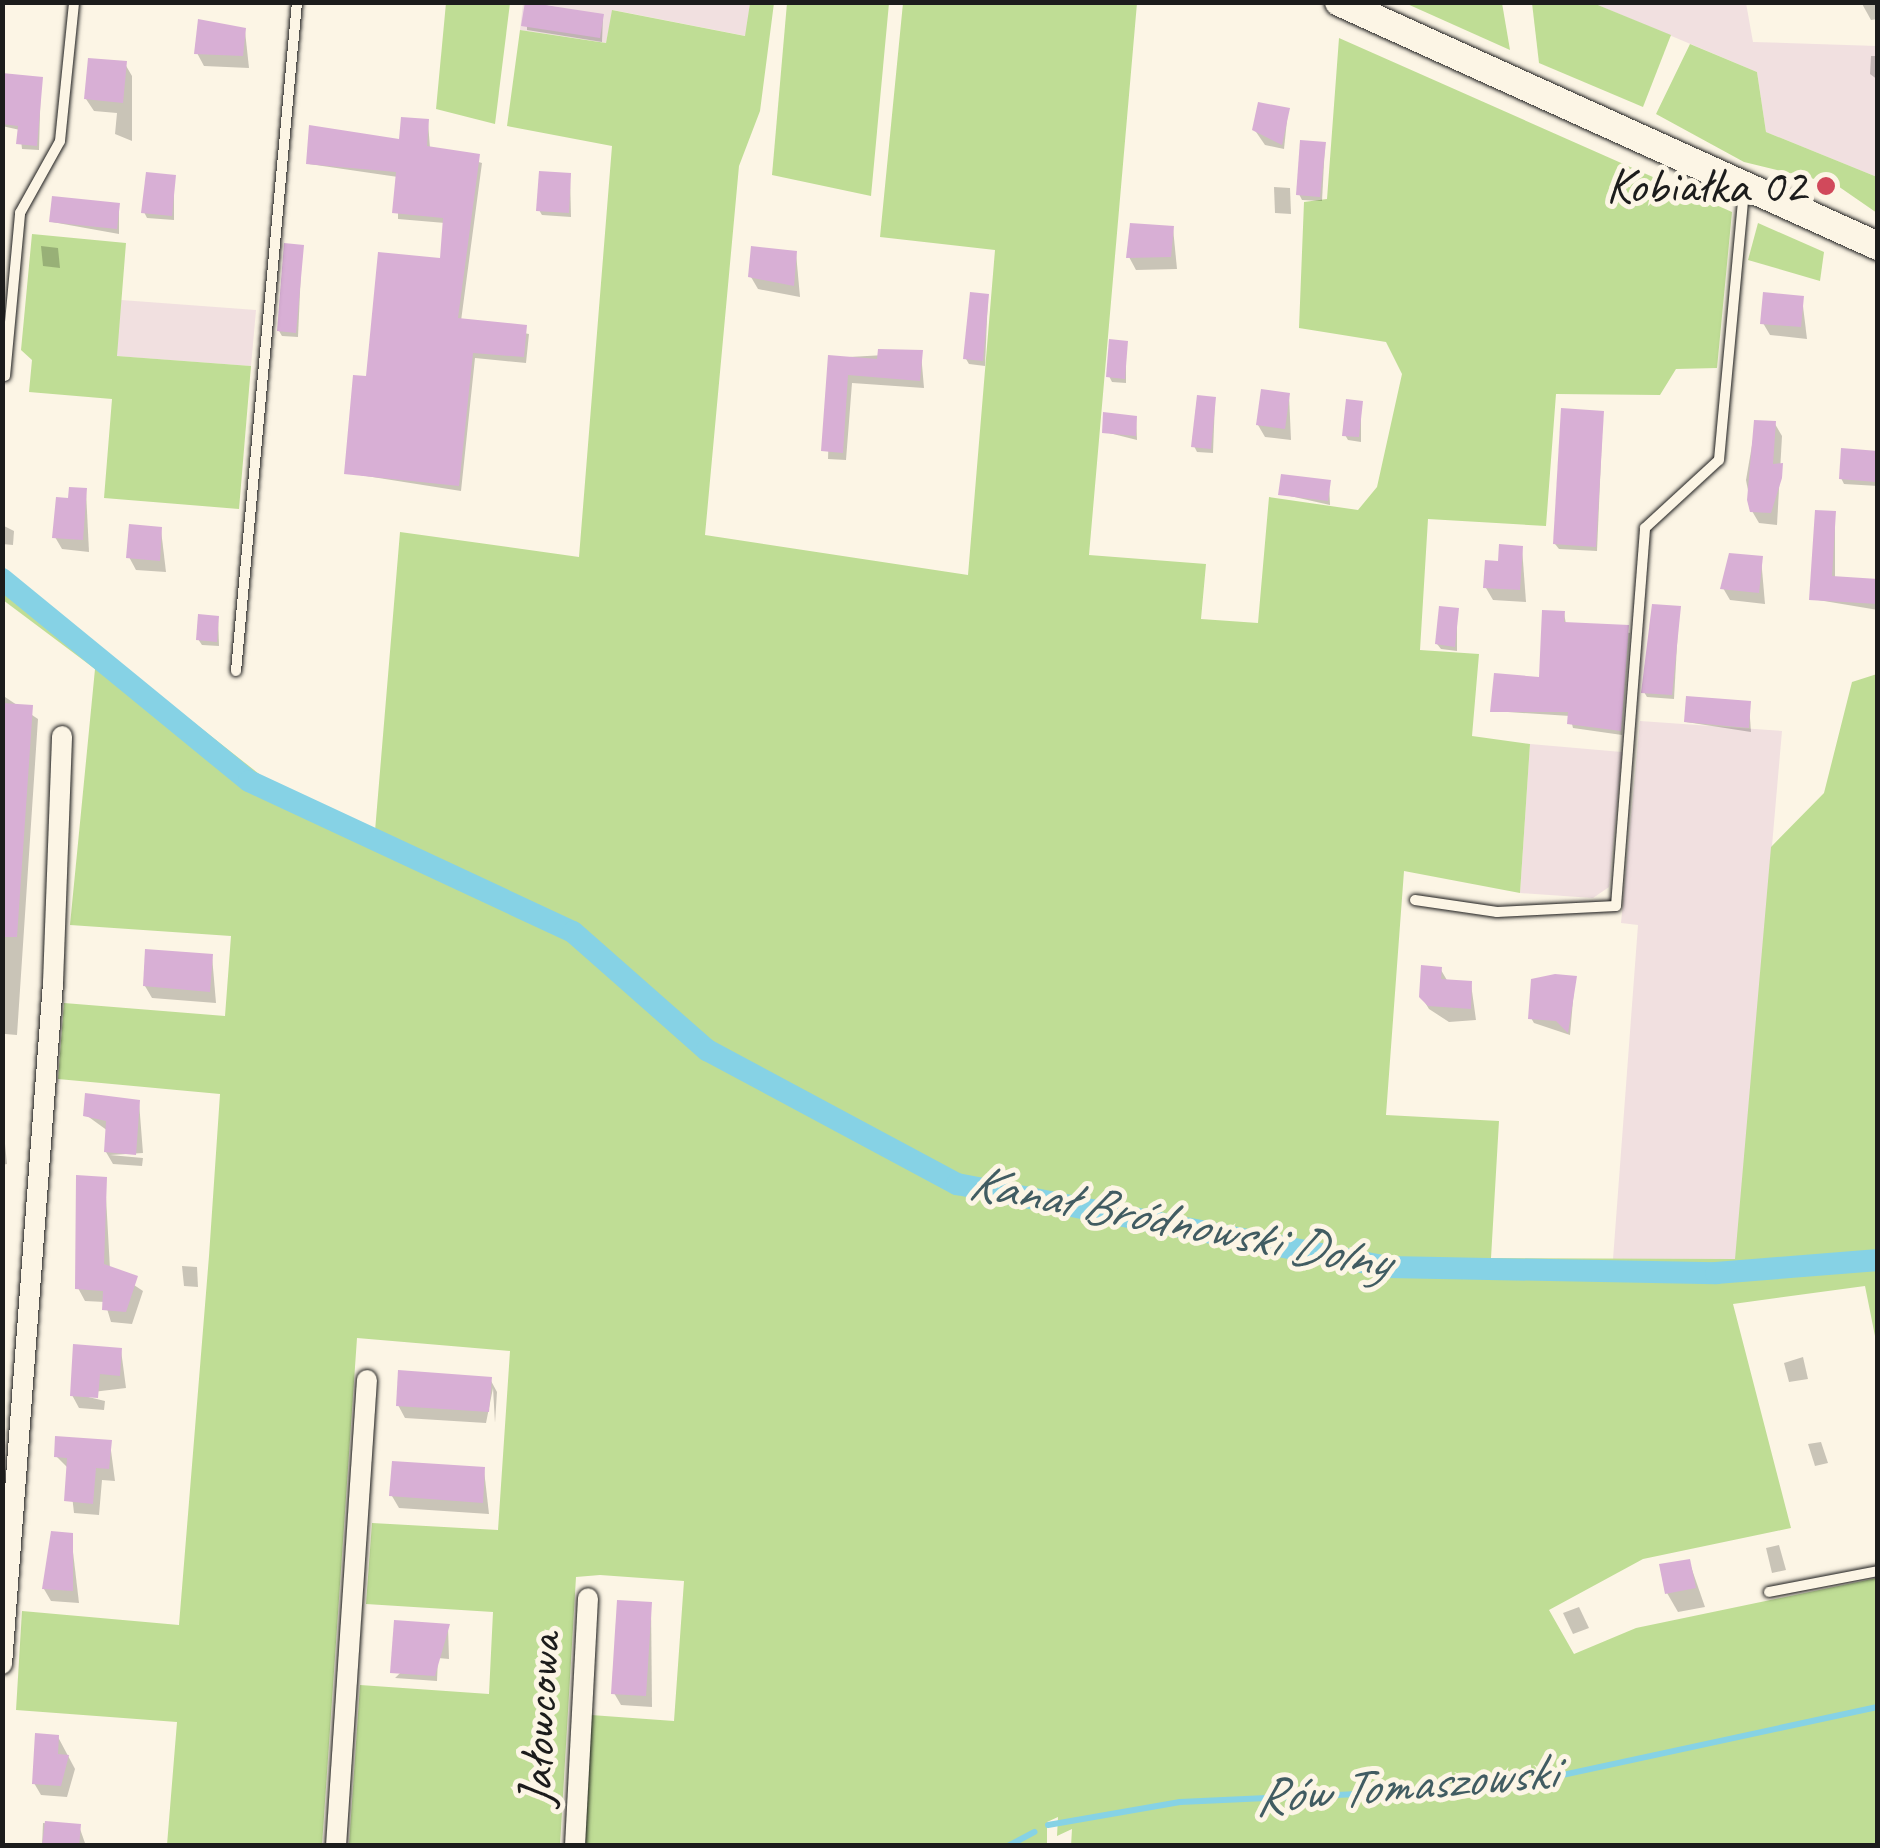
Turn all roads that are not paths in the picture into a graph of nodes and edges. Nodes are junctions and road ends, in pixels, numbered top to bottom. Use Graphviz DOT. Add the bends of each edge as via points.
graph roads {
  1 [pos="74,2"];
  2 [pos="298,2"];
  3 [pos="1339,2"];
  4 [pos="1745,185"];
  5 [pos="1878,246"];
  6 [pos="5,376"];
  7 [pos="236,671"];
  8 [pos="62,736"];
  9 [pos="1416,900"];
  10 [pos="367,1380"];
  11 [pos="1878,1571"];
  12 [pos="1769,1592"];
  13 [pos="588,1598"];
  14 [pos="2,1664"];
  15 [pos="336,1846"];
  16 [pos="575,1846"];
  1 -- 6 [label="lane" via="60,142 20,213"];
  2 -- 7 [label="lane"];
  3 -- 4 [label="main road"];
  4 -- 5 [label="main road"];
  4 -- 9 [label="lane" via="1719,460 1644,528 1616,906 1497,912"];
  8 -- 14 [label="street" via="53,983"];
  10 -- 15 [label="street"];
  11 -- 12 [label="lane"];
  13 -- 16 [label="street, Jałowcowa"];
}
